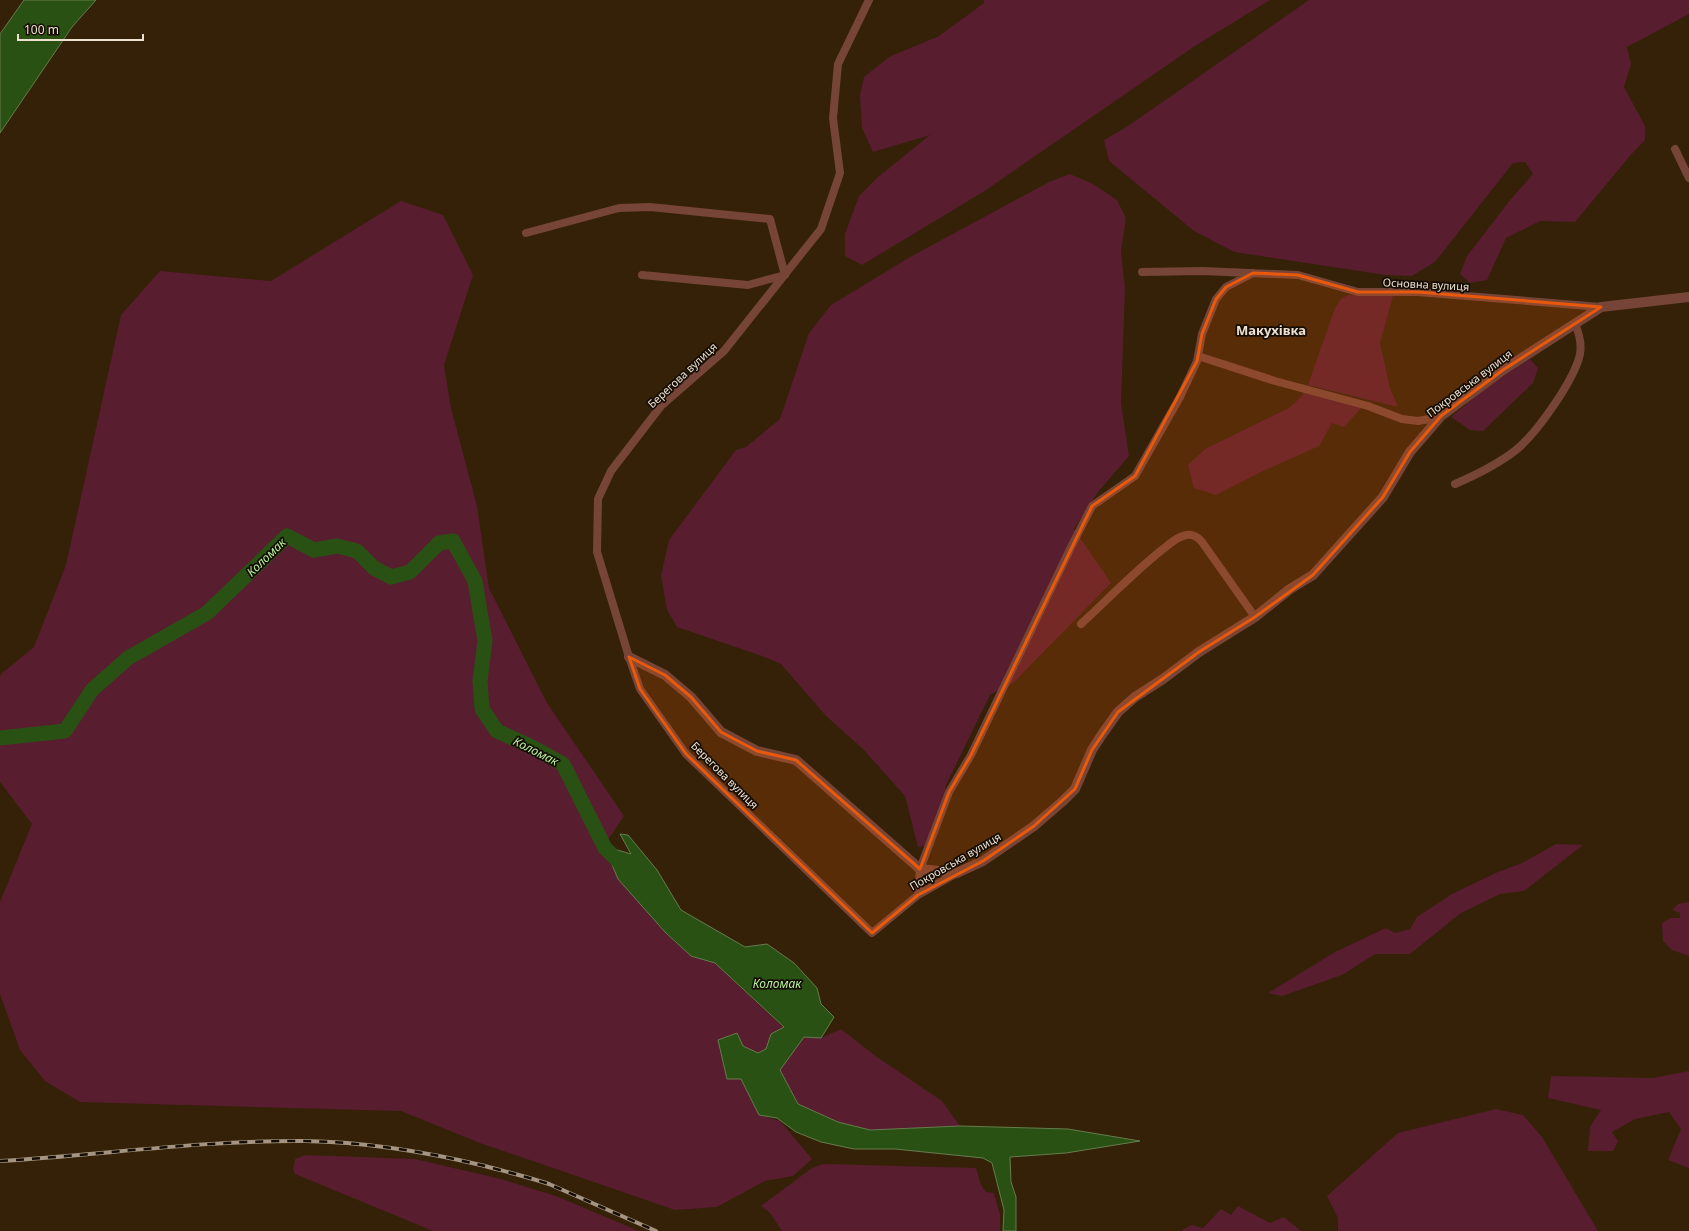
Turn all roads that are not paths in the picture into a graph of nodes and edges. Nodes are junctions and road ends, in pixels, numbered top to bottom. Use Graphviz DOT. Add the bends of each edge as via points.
graph roads {
  1 [pos="869,0"];
  2 [pos="1675,149"];
  3 [pos="1689,178"];
  4 [pos="526,233"];
  5 [pos="1142,272"];
  6 [pos="1253,273"];
  7 [pos="642,275"];
  8 [pos="785,275"];
  9 [pos="1689,297"];
  10 [pos="1601,308"];
  11 [pos="1575,324"];
  12 [pos="1198,356"];
  13 [pos="1440,418"];
  14 [pos="1455,484"];
  15 [pos="1255,617"];
  16 [pos="1081,624"];
  17 [pos="629,658"];
  18 [pos="920,869"];
  19 [pos="957,873"];
  20 [pos="918,895"];
  21 [pos="872,933"];
  1 -- 8 [label="street, Берегова вулиця" via="838,64 833,118 840,173 821,229"];
  2 -- 3 [label="street"];
  4 -- 8 [label="street" via="619,208 650,207 770,219"];
  5 -- 6 [label="street, Основна вулиця"];
  6 -- 10 [label="street, Основна вулиця" via="1298,275 1358,292 1418,292"];
  6 -- 12 [label="street, Основна вулиця" via="1226,287 1216,299 1202,334"];
  7 -- 8 [label="street" via="748,285"];
  8 -- 17 [label="street, Берегова вулиця" via="724,352 657,411 611,471 598,499 598,552"];
  9 -- 10 [label="street"];
  10 -- 11 [label="street, Покровська вулиця"];
  11 -- 13 [label="street, Покровська вулиця" via="1503,370"];
  11 -- 14 [label="street" via="1581,343 1578,362 1564,390 1545,417 1518,448 1503,460"];
  12 -- 13 [label="street" via="1275,381 1368,406 1402,419 1418,421"];
  12 -- 18 [label="street, Основна вулиця" via="1198,361 1180,397 1135,476 1092,506 970,755 949,792"];
  13 -- 15 [label="street, Покровська вулиця" via="1410,452 1383,497 1313,575"];
  15 -- 16 [label="street" via="1202,542 1188,534 1174,541 1145,563"];
  15 -- 19 [label="street, Покровська вулиця" via="1135,697 1118,712 1101,736 1075,789 1063,801 1034,826 990,857"];
  17 -- 18 [label="street" via="665,674 691,697 721,732 757,751 796,760"];
  17 -- 21 [label="street, Берегова вулиця" via="640,689 686,754"];
  18 -- 19 [label="street"];
  18 -- 20 [label="street"];
  19 -- 20 [label="street, Покровська вулиця"];
  20 -- 21 [label="street, Покровська вулиця"];
}
